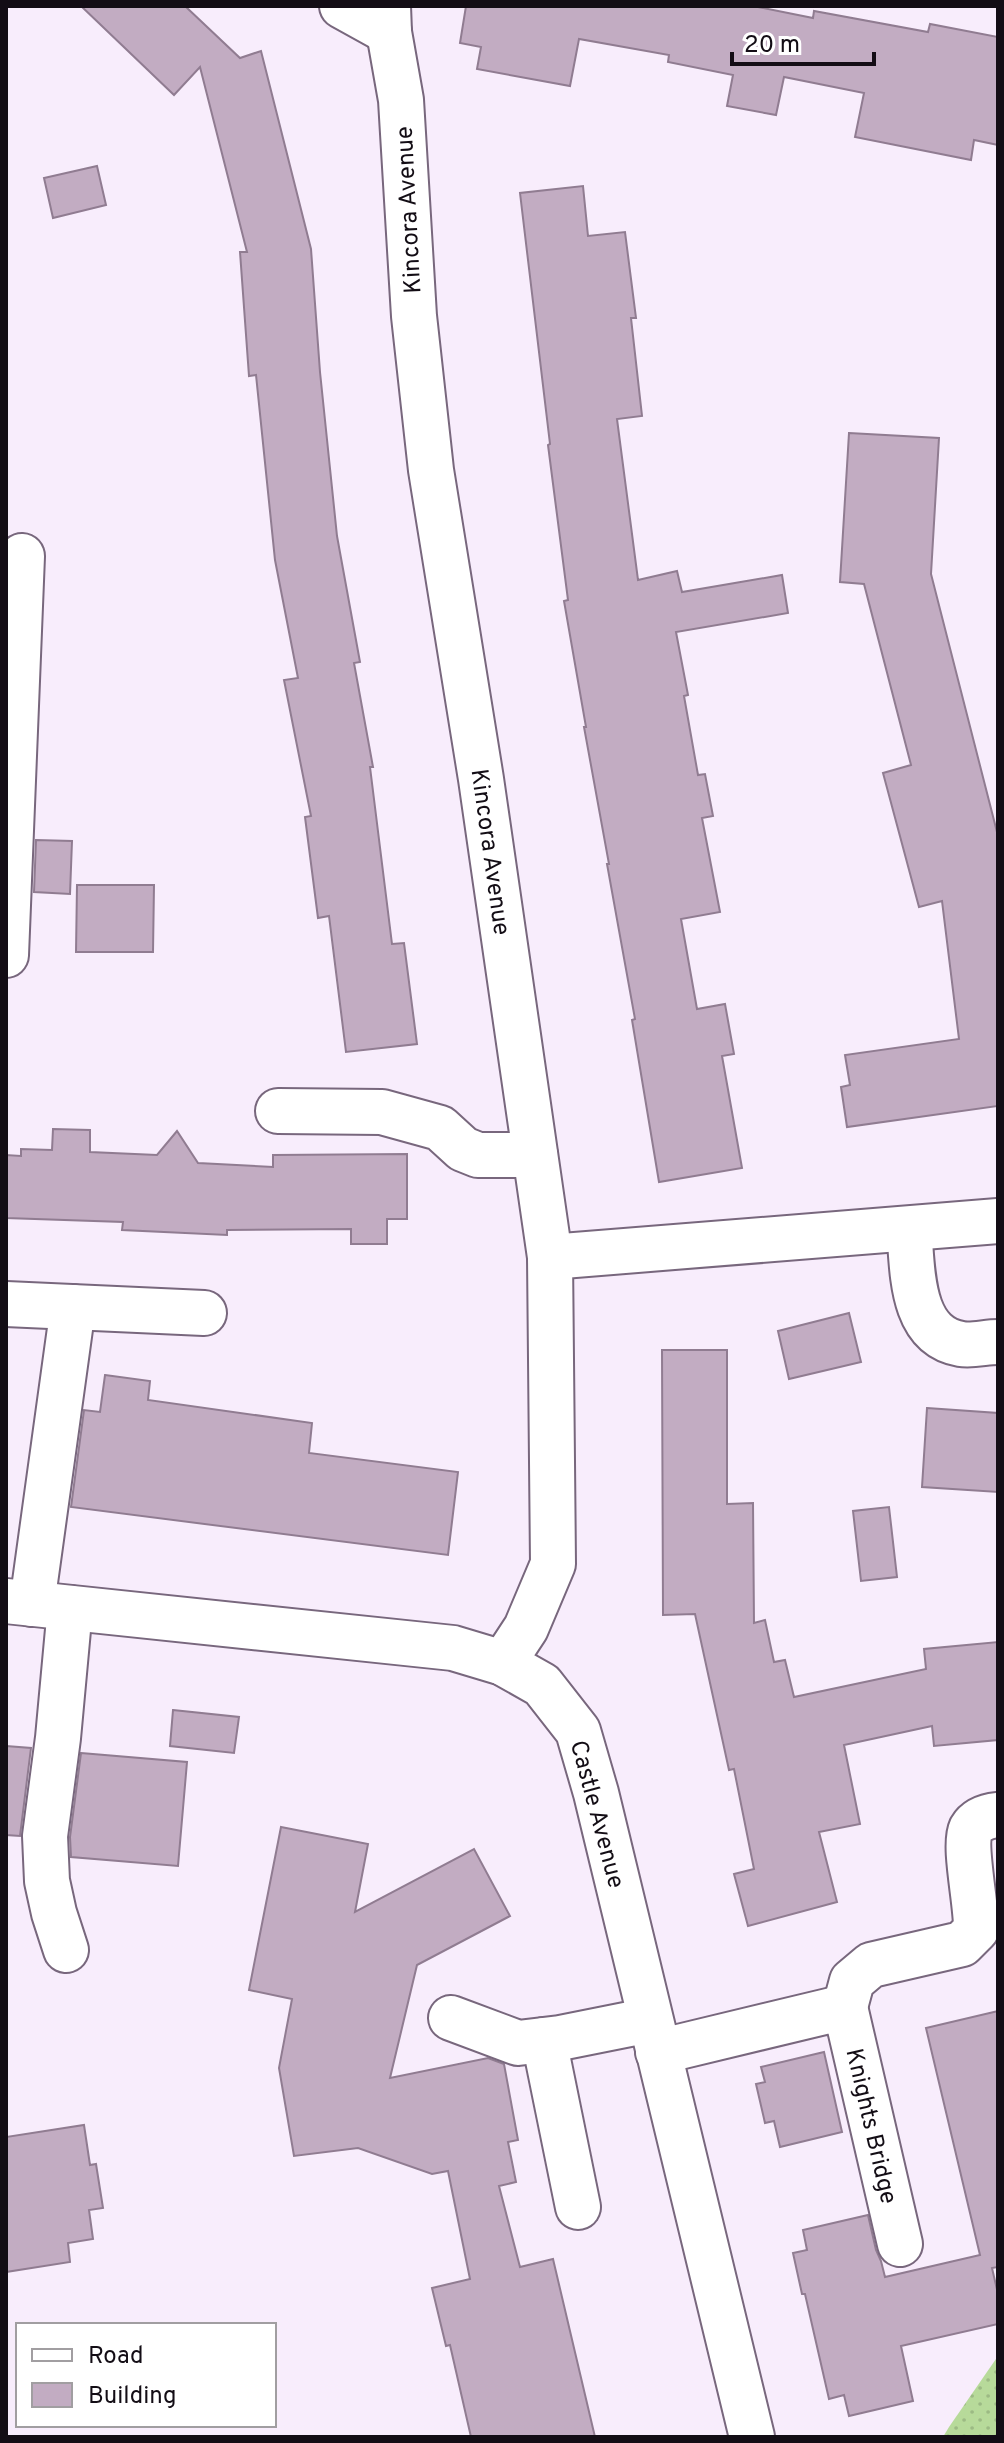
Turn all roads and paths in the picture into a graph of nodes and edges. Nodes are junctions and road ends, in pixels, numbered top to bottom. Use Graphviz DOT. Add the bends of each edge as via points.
graph roads {
  1 [pos="342,6"];
  2 [pos="389,19"];
  3 [pos="22,556"];
  4 [pos="6,955"];
  5 [pos="278,1111"];
  6 [pos="535,1155"];
  7 [pos="998,1221"];
  8 [pos="909,1229"];
  9 [pos="550,1257"];
  10 [pos="6,1304"];
  11 [pos="73,1307"];
  12 [pos="204,1313"];
  13 [pos="998,1342"];
  14 [pos="36,1604"];
  15 [pos="503,1663"];
  16 [pos="998,1815"];
  17 [pos="66,1950"];
  18 [pos="845,2007"];
  19 [pos="451,2018"];
  20 [pos="654,2036"];
  21 [pos="544,2040"];
  22 [pos="578,2207"];
  23 [pos="900,2244"];
  24 [pos="752,2437"];
  1 -- 2 [label="street, Kincora Avenue"];
  2 -- 6 [label="street, Kincora Avenue" via="401,100 414,316 431,470"];
  3 -- 4 [label="street"];
  5 -- 6 [label="street" via="382,1112 440,1128 478,1155"];
  6 -- 9 [label="street, Kincora Avenue"];
  7 -- 8 [label="street"];
  8 -- 9 [label="street"];
  8 -- 13 [label="street" via="915,1295 924,1318 940,1337 962,1344"];
  9 -- 15 [label="street, Kincora Avenue" via="553,1564 526,1628"];
  10 -- 11 [label="street"];
  11 -- 12 [label="street"];
  11 -- 14 [label="street"];
  14 -- 15 [label="street, Castle Avenue" via="453,1648"];
  14 -- 17 [label="street" via="58,1738 45,1836 47,1881"];
  15 -- 20 [label="street, Castle Avenue" via="542,1685 578,1731"];
  16 -- 18 [label="street" via="985,1816 972,1827 968,1843 976,1930 962,1944 871,1965 852,1981"];
  18 -- 20 [label="street"];
  18 -- 23 [label="street, Knights Bridge"];
  19 -- 21 [label="street" via="518,2043"];
  20 -- 21 [label="street"];
  20 -- 24 [label="street, Castle Avenue"];
  21 -- 22 [label="street"];
}
